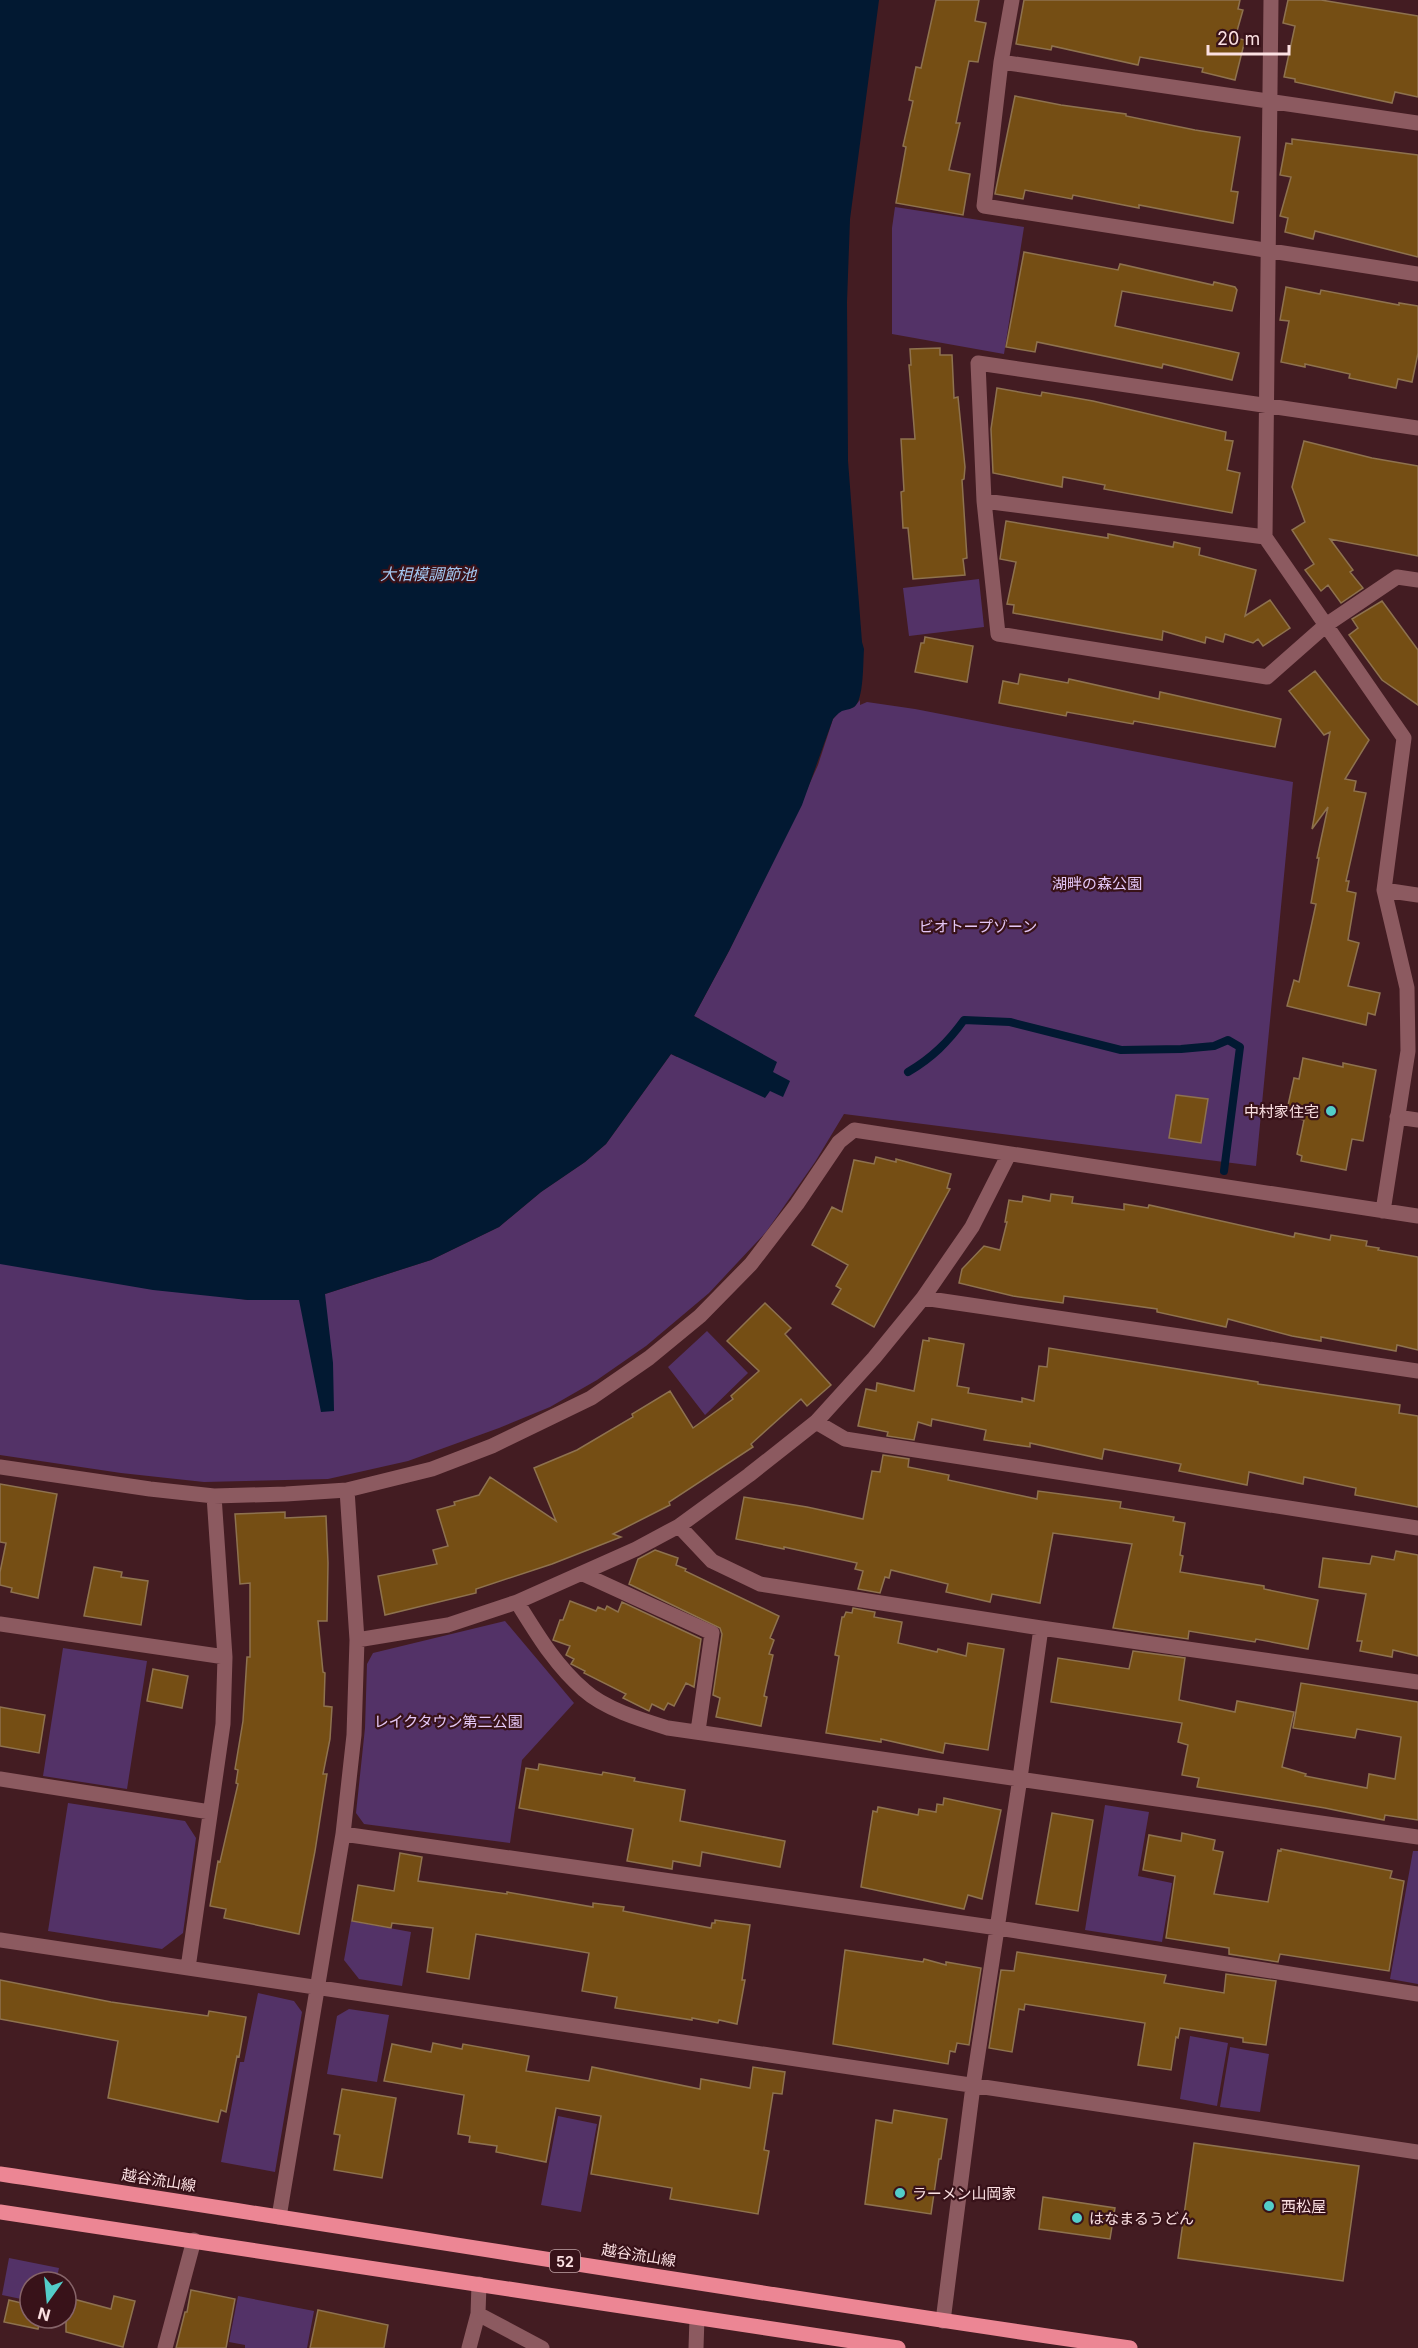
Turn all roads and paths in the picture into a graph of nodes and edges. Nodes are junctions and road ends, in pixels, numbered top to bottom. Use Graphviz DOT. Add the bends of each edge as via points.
graph roads {
  1 [pos="1012,0"];
  2 [pos="1271,0"];
  3 [pos="1001,62"];
  4 [pos="1268,101"];
  5 [pos="1418,123"];
  6 [pos="1267,250"];
  7 [pos="1418,274"];
  8 [pos="1266,405"];
  9 [pos="1418,428"];
  10 [pos="984,501"];
  11 [pos="1265,537"];
  12 [pos="1418,580"];
  13 [pos="1326,625"];
  14 [pos="1411,739"];
  15 [pos="1384,890"];
  16 [pos="1418,895"];
  17 [pos="1396,1117"];
  18 [pos="1418,1120"];
  19 [pos="1009,1154"];
  20 [pos="1383,1211"];
  21 [pos="1418,1216"];
  22 [pos="923,1298"];
  23 [pos="1418,1371"];
  24 [pos="816,1422"];
  25 [pos="0,1467"];
  26 [pos="347,1490"];
  27 [pos="214,1496"];
  28 [pos="680,1526"];
  29 [pos="1418,1528"];
  30 [pos="583,1574"];
  31 [pos="517,1602"];
  32 [pos="0,1624"];
  33 [pos="1041,1628"];
  34 [pos="357,1640"];
  35 [pos="225,1657"];
  36 [pos="1418,1682"];
  37 [pos="698,1731"];
  38 [pos="1020,1778"];
  39 [pos="0,1779"];
  40 [pos="210,1812"];
  41 [pos="343,1834"];
  42 [pos="1418,1837"];
  43 [pos="998,1928"];
  44 [pos="0,1940"];
  45 [pos="188,1968"];
  46 [pos="319,1988"];
  47 [pos="1418,1994"];
  48 [pos="973,2086"];
  49 [pos="1418,2152"];
  50 [pos="0,2174"];
  51 [pos="0,2212"];
  52 [pos="279,2217"];
  53 [pos="194,2240"];
  54 [pos="479,2284"];
  55 [pos="478,2314"];
  56 [pos="697,2318"];
  57 [pos="943,2322"];
  58 [pos="165,2348"];
  59 [pos="469,2348"];
  60 [pos="542,2348"];
  61 [pos="696,2348"];
  62 [pos="898,2348"];
  63 [pos="1130,2348"];
  1 -- 3 [label="street"];
  2 -- 4 [label="street"];
  3 -- 4 [label="street"];
  3 -- 6 [label="street" via="984,206"];
  4 -- 5 [label="street"];
  4 -- 6 [label="street"];
  6 -- 7 [label="street"];
  6 -- 8 [label="street"];
  8 -- 9 [label="street"];
  8 -- 10 [label="street" via="978,363"];
  8 -- 11 [label="street"];
  10 -- 11 [label="street"];
  10 -- 13 [label="street" via="998,634 1267,677"];
  11 -- 13 [label="street"];
  12 -- 13 [label="street" via="1397,577"];
  13 -- 14 [label="street"];
  14 -- 15 [label="street"];
  15 -- 16 [label="street"];
  15 -- 17 [label="street" via="1407,988 1408,1051"];
  17 -- 18 [label="street"];
  17 -- 20 [label="street"];
  19 -- 20 [label="street"];
  19 -- 22 [label="street" via="972,1227"];
  19 -- 26 [label="street" via="854,1130 839,1142 751,1264 700,1316 649,1358 591,1398 492,1446 432,1468"];
  20 -- 21 [label="street"];
  22 -- 23 [label="street"];
  22 -- 24 [label="street"];
  24 -- 28 [label="street"];
  24 -- 29 [label="street" via="845,1439"];
  25 -- 27 [label="street"];
  26 -- 27 [label="street"];
  26 -- 34 [label="street"];
  27 -- 35 [label="street"];
  28 -- 30 [label="street"];
  28 -- 33 [label="street" via="712,1561 760,1584"];
  30 -- 31 [label="street"];
  30 -- 37 [label="street" via="712,1633"];
  31 -- 34 [label="street" via="448,1625"];
  31 -- 37 [label="street" via="548,1653 585,1692 627,1715 669,1728"];
  32 -- 35 [label="street"];
  33 -- 36 [label="street"];
  33 -- 38 [label="street"];
  34 -- 41 [label="street" via="354,1735"];
  35 -- 40 [label="street" via="223,1724"];
  37 -- 38 [label="street"];
  38 -- 42 [label="street"];
  38 -- 43 [label="street"];
  39 -- 40 [label="street"];
  40 -- 45 [label="street"];
  41 -- 43 [label="street"];
  41 -- 46 [label="street"];
  43 -- 47 [label="street"];
  43 -- 48 [label="street"];
  44 -- 45 [label="street"];
  45 -- 46 [label="street"];
  46 -- 48 [label="street"];
  46 -- 52 [label="street"];
  48 -- 49 [label="street"];
  48 -- 57 [label="street"];
  50 -- 52 [label="main road, 越谷流山線 / 52"];
  51 -- 53 [label="main road"];
  52 -- 57 [label="main road, 越谷流山線 / 52"];
  53 -- 54 [label="main road"];
  53 -- 58 [label="street"];
  54 -- 55 [label="street"];
  54 -- 56 [label="main road"];
  55 -- 59 [label="street"];
  55 -- 60 [label="street"];
  56 -- 61 [label="street"];
  56 -- 62 [label="main road"];
  57 -- 63 [label="main road, 越谷流山線 / 52"];
}
